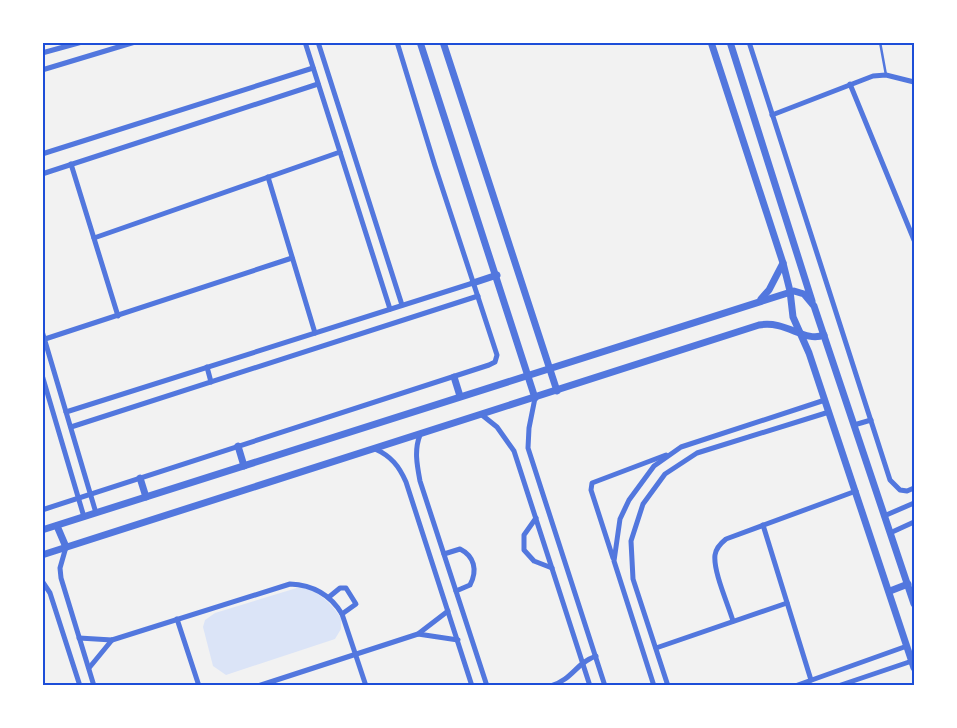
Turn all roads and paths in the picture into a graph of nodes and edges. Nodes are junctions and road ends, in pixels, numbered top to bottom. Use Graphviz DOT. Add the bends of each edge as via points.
graph roads {
  1 [pos="82,42"];
  2 [pos="136,42"];
  3 [pos="305,42"];
  4 [pos="318,42"];
  5 [pos="397,42"];
  6 [pos="420,42"];
  7 [pos="443,42"];
  8 [pos="711,42"];
  9 [pos="730,42"];
  10 [pos="749,42"];
  11 [pos="880,42"];
  12 [pos="42,53"];
  13 [pos="313,68"];
  14 [pos="42,70"];
  15 [pos="886,75"];
  16 [pos="914,82"];
  17 [pos="318,84"];
  18 [pos="850,84"];
  19 [pos="340,110"];
  20 [pos="328,114"];
  21 [pos="772,115"];
  22 [pos="340,152"];
  23 [pos="42,154"];
  24 [pos="71,164"];
  25 [pos="42,174"];
  26 [pos="268,178"];
  27 [pos="94,238"];
  28 [pos="914,240"];
  29 [pos="292,258"];
  30 [pos="783,263"];
  31 [pos="497,275"];
  32 [pos="473,283"];
  33 [pos="790,291"];
  34 [pos="478,296"];
  35 [pos="760,300"];
  36 [pos="812,301"];
  37 [pos="402,305"];
  38 [pos="390,309"];
  39 [pos="118,316"];
  40 [pos="42,331"];
  41 [pos="315,333"];
  42 [pos="800,333"];
  43 [pos="824,335"];
  44 [pos="45,339"];
  45 [pos="207,367"];
  46 [pos="550,368"];
  47 [pos="42,375"];
  48 [pos="528,375"];
  49 [pos="454,377"];
  50 [pos="211,382"];
  51 [pos="58,383"];
  52 [pos="46,387"];
  53 [pos="557,391"];
  54 [pos="460,396"];
  55 [pos="535,398"];
  56 [pos="825,400"];
  57 [pos="66,412"];
  58 [pos="829,412"];
  59 [pos="482,415"];
  60 [pos="871,420"];
  61 [pos="854,425"];
  62 [pos="70,427"];
  63 [pos="420,435"];
  64 [pos="238,446"];
  65 [pos="375,449"];
  66 [pos="671,453"];
  67 [pos="244,466"];
  68 [pos="140,478"];
  69 [pos="914,488"];
  70 [pos="856,491"];
  71 [pos="90,494"];
  72 [pos="146,497"];
  73 [pos="79,498"];
  74 [pos="914,503"];
  75 [pos="42,510"];
  76 [pos="96,513"];
  77 [pos="884,516"];
  78 [pos="84,517"];
  79 [pos="536,518"];
  80 [pos="914,522"];
  81 [pos="762,525"];
  82 [pos="57,526"];
  83 [pos="42,530"];
  84 [pos="890,533"];
  85 [pos="66,548"];
  86 [pos="444,554"];
  87 [pos="42,555"];
  88 [pos="614,561"];
  89 [pos="552,568"];
  90 [pos="42,581"];
  91 [pos="908,584"];
  92 [pos="456,591"];
  93 [pos="890,591"];
  94 [pos="329,598"];
  95 [pos="787,603"];
  96 [pos="914,604"];
  97 [pos="448,611"];
  98 [pos="342,614"];
  99 [pos="177,619"];
  100 [pos="733,621"];
  101 [pos="418,634"];
  102 [pos="79,638"];
  103 [pos="112,640"];
  104 [pos="458,640"];
  105 [pos="908,646"];
  106 [pos="656,648"];
  107 [pos="356,654"];
  108 [pos="596,656"];
  109 [pos="582,661"];
  110 [pos="913,664"];
  111 [pos="89,668"];
  112 [pos="858,679"];
  113 [pos="811,680"];
  114 [pos="80,686"];
  115 [pos="94,686"];
  116 [pos="199,686"];
  117 [pos="258,686"];
  118 [pos="366,686"];
  119 [pos="472,686"];
  120 [pos="487,686"];
  121 [pos="551,686"];
  122 [pos="590,686"];
  123 [pos="605,686"];
  124 [pos="654,686"];
  125 [pos="668,686"];
  126 [pos="795,686"];
  127 [pos="838,686"];
  128 [pos="856,686"];
  1 -- 12 [label="street"];
  2 -- 14 [label="street"];
  3 -- 13 [label="street"];
  4 -- 19 [label="street"];
  5 -- 32 [label="street"];
  6 -- 31 [label="street"];
  7 -- 46 [label="street"];
  8 -- 30 [label="street"];
  9 -- 36 [label="street"];
  10 -- 21 [label="street"];
  11 -- 15 [label="lane"];
  13 -- 17 [label="street"];
  13 -- 23 [label="street"];
  15 -- 16 [label="street"];
  15 -- 18 [label="street"];
  17 -- 20 [label="street"];
  17 -- 24 [label="street"];
  18 -- 21 [label="street"];
  18 -- 28 [label="street"];
  19 -- 20 [label="street"];
  19 -- 37 [label="street"];
  20 -- 22 [label="street"];
  21 -- 60 [label="street"];
  22 -- 26 [label="street"];
  22 -- 38 [label="street"];
  24 -- 25 [label="street"];
  24 -- 27 [label="street"];
  26 -- 27 [label="street"];
  26 -- 29 [label="street"];
  27 -- 39 [label="street"];
  29 -- 39 [label="street"];
  29 -- 41 [label="street"];
  30 -- 33 [label="street"];
  30 -- 35 [label="street"];
  31 -- 32 [label="street"];
  31 -- 48 [label="street"];
  32 -- 34 [label="street"];
  32 -- 37 [label="street"];
  33 -- 35 [label="street"];
  33 -- 36 [label="street" via="804,294"];
  33 -- 42 [label="street" via="791,308"];
  34 -- 49 [label="street" via="497,357 492,364"];
  34 -- 50 [label="street"];
  35 -- 46 [label="street"];
  36 -- 43 [label="street"];
  37 -- 38 [label="street"];
  38 -- 41 [label="street"];
  39 -- 44 [label="street"];
  40 -- 44 [label="street"];
  41 -- 45 [label="street"];
  42 -- 43 [label="street" via="812,337"];
  42 -- 53 [label="street" via="781,324 759,325"];
  42 -- 56 [label="street"];
  43 -- 61 [label="street"];
  44 -- 51 [label="street"];
  45 -- 50 [label="street"];
  45 -- 57 [label="street"];
  46 -- 48 [label="street"];
  46 -- 53 [label="street"];
  47 -- 52 [label="street"];
  48 -- 54 [label="street"];
  48 -- 55 [label="street"];
  49 -- 54 [label="street"];
  49 -- 64 [label="street"];
  50 -- 62 [label="street"];
  51 -- 52 [label="street"];
  51 -- 57 [label="street"];
  52 -- 73 [label="street"];
  53 -- 55 [label="street"];
  54 -- 67 [label="street"];
  55 -- 59 [label="street"];
  55 -- 108 [label="street" via="528,448"];
  56 -- 58 [label="street"];
  56 -- 66 [label="street" via="691,443"];
  57 -- 62 [label="street"];
  58 -- 70 [label="street"];
  58 -- 106 [label="street" via="697,453 680,462 653,488 635,522 631,560 633,579"];
  59 -- 63 [label="street"];
  59 -- 79 [label="street" via="504,434 514,451"];
  60 -- 61 [label="street"];
  60 -- 69 [label="street" via="894,486 907,491"];
  61 -- 77 [label="street"];
  62 -- 71 [label="street"];
  63 -- 65 [label="street"];
  63 -- 86 [label="street" via="418,469"];
  64 -- 67 [label="street"];
  64 -- 68 [label="street"];
  65 -- 85 [label="street"];
  65 -- 97 [label="street" via="394,461 406,482"];
  66 -- 88 [label="street" via="650,472 629,500 620,519"];
  66 -- 88 [label="street" via="598,478 592,483 591,490"];
  67 -- 72 [label="street"];
  68 -- 71 [label="street"];
  68 -- 72 [label="street"];
  70 -- 81 [label="street"];
  70 -- 93 [label="street"];
  71 -- 73 [label="street"];
  71 -- 76 [label="street"];
  72 -- 76 [label="street"];
  73 -- 75 [label="street"];
  73 -- 78 [label="street"];
  74 -- 77 [label="street"];
  76 -- 78 [label="street"];
  77 -- 84 [label="street"];
  78 -- 82 [label="street"];
  79 -- 89 [label="street"];
  79 -- 89 [label="street" via="524,535 524,550 534,561"];
  80 -- 84 [label="street"];
  81 -- 95 [label="street"];
  81 -- 100 [label="street" via="726,539 717,549 716,563"];
  82 -- 83 [label="street"];
  82 -- 85 [label="street"];
  84 -- 91 [label="street"];
  85 -- 87 [label="street"];
  85 -- 102 [label="street" via="60,568 61,578"];
  86 -- 92 [label="street"];
  86 -- 92 [label="street" via="460,549 473,561 475,573 470,585"];
  88 -- 124 [label="street"];
  89 -- 109 [label="street"];
  90 -- 114 [label="street" via="50,593"];
  91 -- 93 [label="street"];
  91 -- 96 [label="street"];
  92 -- 120 [label="street"];
  93 -- 105 [label="street"];
  94 -- 98 [label="street"];
  94 -- 98 [label="street" via="340,588 346,588 356,604"];
  94 -- 99 [label="street" via="311,587 290,584"];
  95 -- 100 [label="street"];
  95 -- 113 [label="street"];
  97 -- 101 [label="street"];
  97 -- 104 [label="street"];
  98 -- 107 [label="street"];
  99 -- 103 [label="street"];
  99 -- 116 [label="street"];
  100 -- 106 [label="street"];
  101 -- 104 [label="street"];
  101 -- 107 [label="street"];
  102 -- 103 [label="street"];
  102 -- 111 [label="street"];
  103 -- 111 [label="street"];
  104 -- 119 [label="street"];
  105 -- 110 [label="street"];
  105 -- 113 [label="street"];
  106 -- 125 [label="street"];
  107 -- 117 [label="street"];
  107 -- 118 [label="street"];
  108 -- 109 [label="street"];
  108 -- 123 [label="street"];
  109 -- 121 [label="street" via="572,675"];
  109 -- 122 [label="street"];
  110 -- 112 [label="street"];
  111 -- 115 [label="street"];
  112 -- 127 [label="street"];
  112 -- 128 [label="street"];
  113 -- 126 [label="street"];
}
